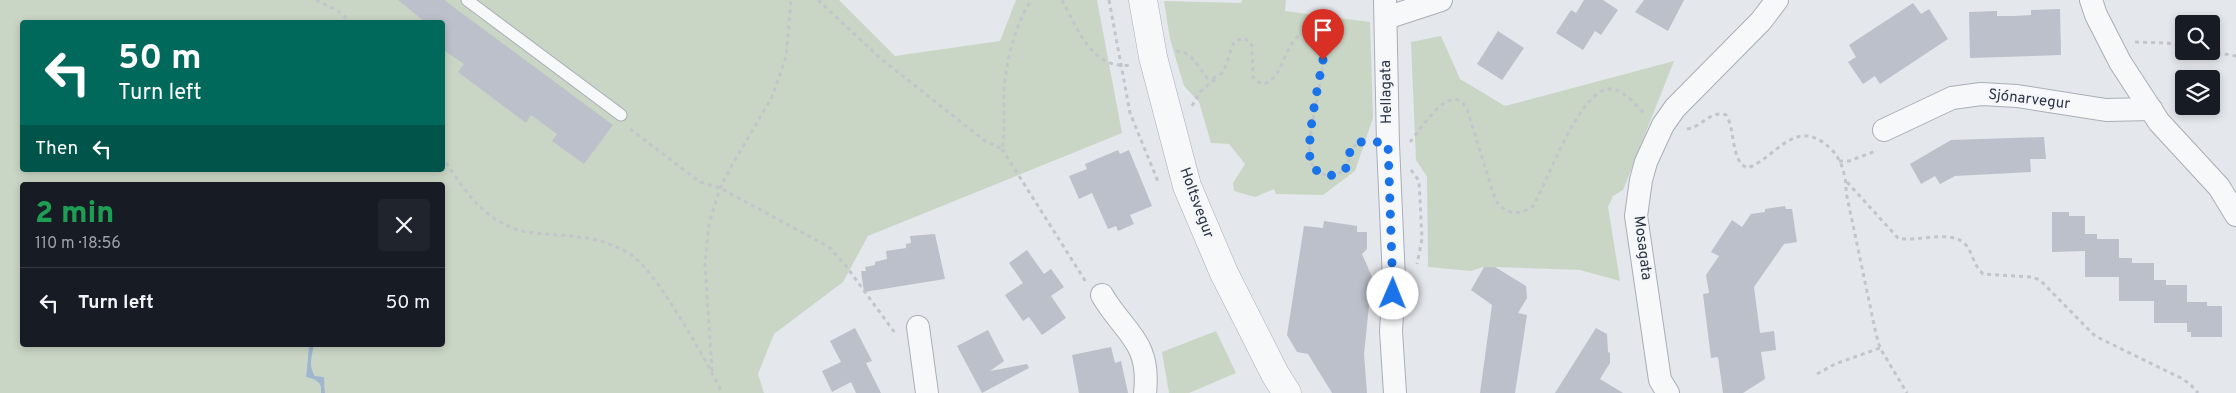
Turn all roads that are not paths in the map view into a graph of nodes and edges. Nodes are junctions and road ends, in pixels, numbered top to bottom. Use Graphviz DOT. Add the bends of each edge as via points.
graph roads {
  1 [pos="467,0"];
  2 [pos="1143,0"];
  3 [pos="1441,0"];
  4 [pos="1778,0"];
  5 [pos="2091,0"];
  6 [pos="1385,9"];
  7 [pos="2151,110"];
  8 [pos="621,115"];
  9 [pos="1884,130"];
  10 [pos="2228,185"];
  11 [pos="2236,215"];
  12 [pos="1102,295"];
  13 [pos="918,327"];
  14 [pos="927,393"];
  15 [pos="1146,393"];
  16 [pos="1287,393"];
  17 [pos="1395,393"];
  18 [pos="1668,393"];
  1 -- 8 [label="lane"];
  2 -- 16 [label="street, Holtsvegur" via="1153,56 1187,186 1224,273"];
  3 -- 6 [label="street"];
  4 -- 18 [label="street, Mosagata" via="1675,108 1663,124 1646,162 1636,216 1660,380"];
  5 -- 7 [label="street" via="2109,41"];
  6 -- 17 [label="street, Hellagata"];
  7 -- 9 [label="street, Sjónarvegur" via="2106,110 2017,96 1981,94 1952,98"];
  7 -- 10 [label="street" via="2159,122"];
  10 -- 11 [label="street"];
  12 -- 15 [label="street" via="1138,344 1147,373"];
  13 -- 14 [label="street"];
}
